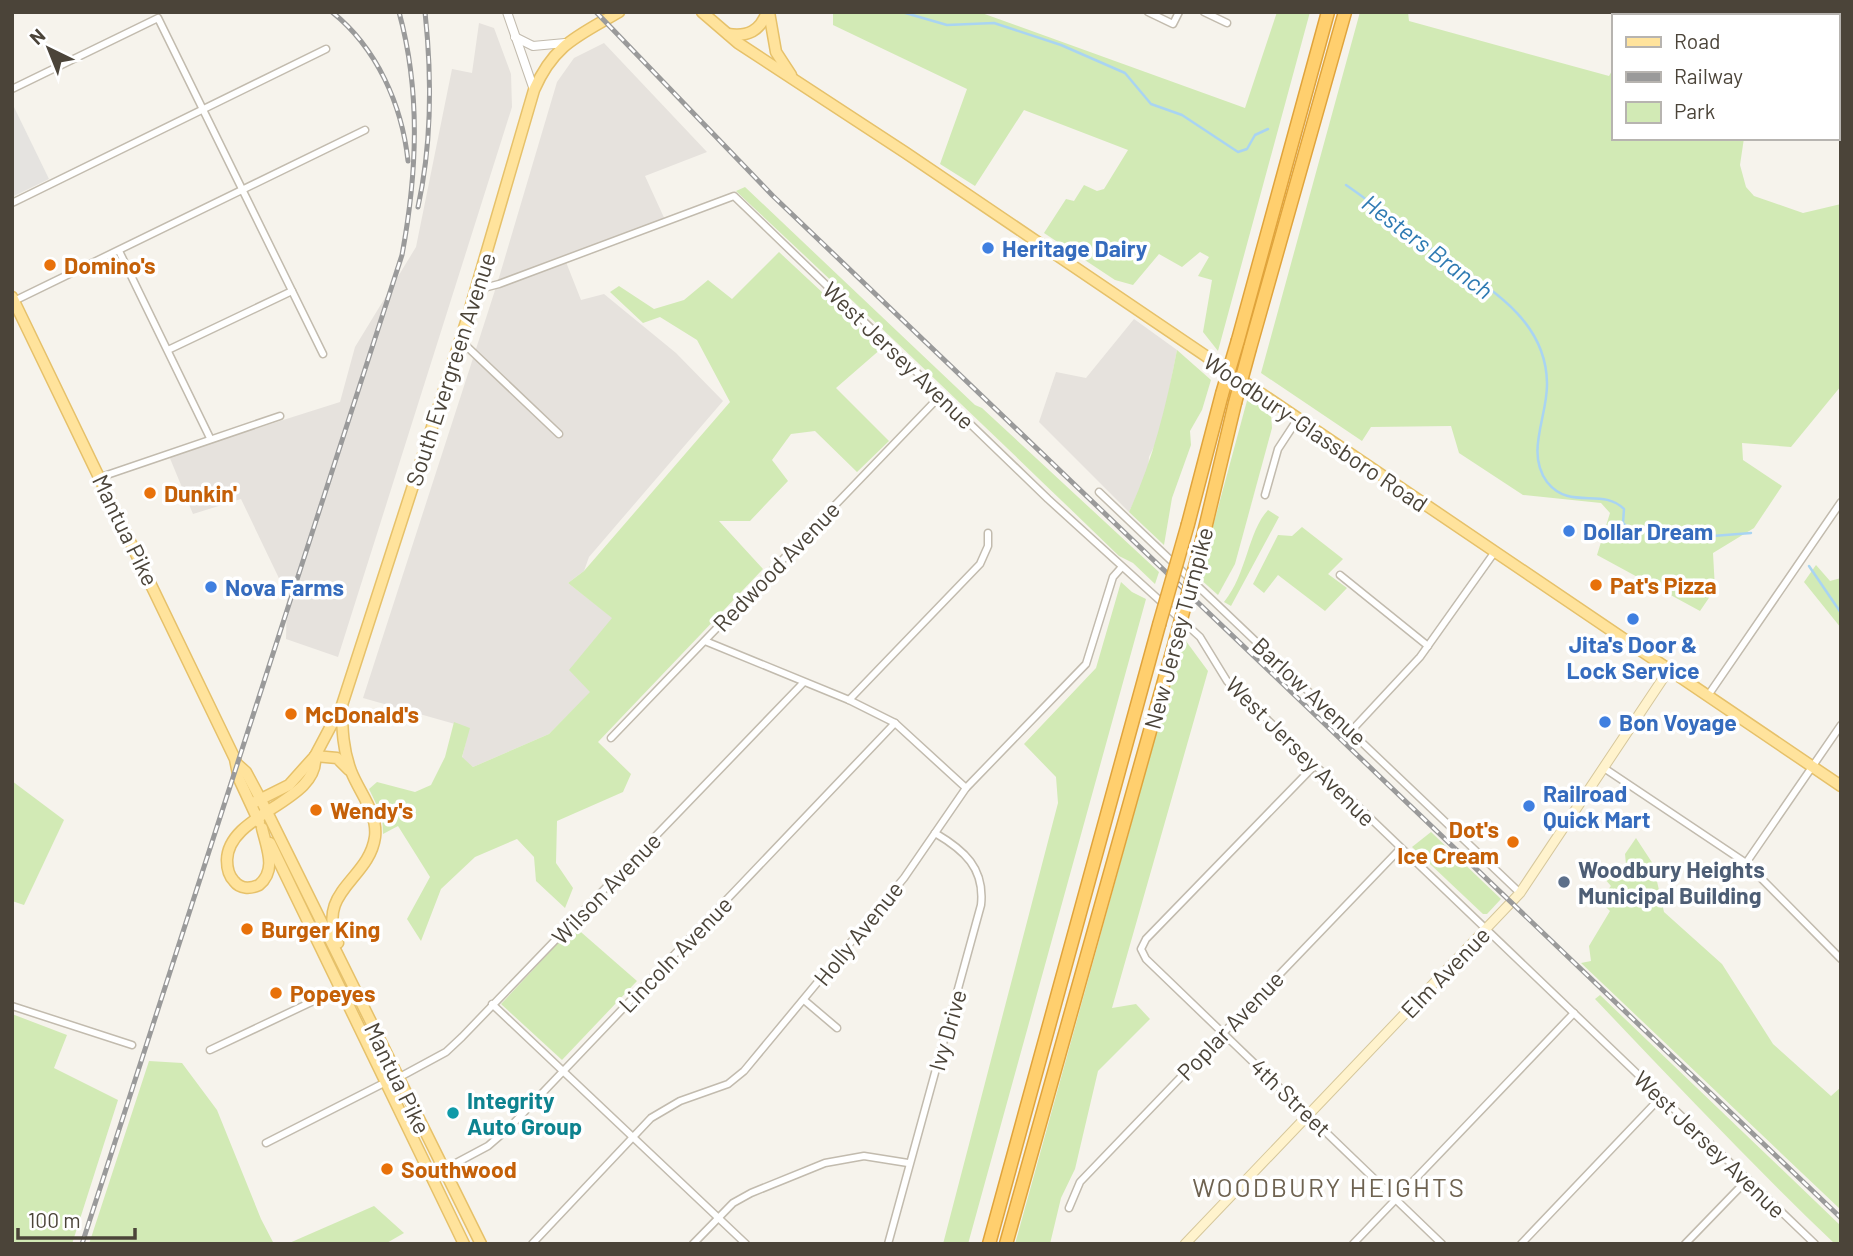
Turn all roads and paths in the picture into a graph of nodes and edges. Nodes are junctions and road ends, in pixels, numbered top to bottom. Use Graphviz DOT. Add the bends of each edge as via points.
graph roads {
  1 [pos="507,12"];
  2 [pos="619,12"];
  3 [pos="693,12"];
  4 [pos="702,12"];
  5 [pos="768,12"];
  6 [pos="1148,12"];
  7 [pos="1179,12"];
  8 [pos="1204,12"];
  9 [pos="1328,12"];
  10 [pos="1345,12"];
  11 [pos="712,22"];
  12 [pos="1227,23"];
  13 [pos="726,34"];
  14 [pos="515,37"];
  15 [pos="565,43"];
  16 [pos="326,49"];
  17 [pos="792,77"];
  18 [pos="12,89"];
  19 [pos="534,90"];
  20 [pos="204,110"];
  21 [pos="365,130"];
  22 [pos="243,190"];
  23 [pos="12,203"];
  24 [pos="119,251"];
  25 [pos="476,290"];
  26 [pos="292,291"];
  27 [pos="13,299"];
  28 [pos="460,340"];
  29 [pos="168,350"];
  30 [pos="323,354"];
  31 [pos="942,395"];
  32 [pos="280,416"];
  33 [pos="1297,420"];
  34 [pos="559,435"];
  35 [pos="210,438"];
  36 [pos="101,477"];
  37 [pos="1099,492"];
  38 [pos="1265,495"];
  39 [pos="1841,502"];
  40 [pos="988,533"];
  41 [pos="1494,553"];
  42 [pos="1121,568"];
  43 [pos="1340,575"];
  44 [pos="705,640"];
  45 [pos="1428,646"];
  46 [pos="1668,671"];
  47 [pos="803,683"];
  48 [pos="1707,697"];
  49 [pos="849,700"];
  50 [pos="342,705"];
  51 [pos="895,723"];
  52 [pos="1841,725"];
  53 [pos="1352,730"];
  54 [pos="611,738"];
  55 [pos="316,756"];
  56 [pos="1315,765"];
  57 [pos="1812,767"];
  58 [pos="1604,768"];
  59 [pos="351,772"];
  60 [pos="1841,786"];
  61 [pos="966,788"];
  62 [pos="256,802"];
  63 [pos="262,820"];
  64 [pos="935,833"];
  65 [pos="1400,849"];
  66 [pos="1746,863"];
  67 [pos="1520,893"];
  68 [pos="1486,930"];
  69 [pos="1841,959"];
  70 [pos="341,988"];
  71 [pos="804,1000"];
  72 [pos="492,1004"];
  73 [pos="12,1006"];
  74 [pos="1574,1013"];
  75 [pos="368,1017"];
  76 [pos="837,1028"];
  77 [pos="1223,1032"];
  78 [pos="132,1045"];
  79 [pos="210,1050"];
  80 [pos="564,1069"];
  81 [pos="398,1078"];
  82 [pos="386,1082"];
  83 [pos="1661,1097"];
  84 [pos="1308,1114"];
  85 [pos="634,1138"];
  86 [pos="266,1143"];
  87 [pos="908,1163"];
  88 [pos="443,1170"];
  89 [pos="1748,1179"];
  90 [pos="1396,1199"];
  91 [pos="1069,1208"];
  92 [pos="718,1217"];
  93 [pos="464,1244"];
  94 [pos="481,1244"];
  95 [pos="532,1244"];
  96 [pos="693,1244"];
  97 [pos="746,1244"];
  98 [pos="888,1244"];
  99 [pos="989,1244"];
  100 [pos="1006,1244"];
  101 [pos="1185,1244"];
  102 [pos="1353,1244"];
  103 [pos="1442,1244"];
  104 [pos="1521,1244"];
  105 [pos="1685,1244"];
  106 [pos="1815,1244"];
  1 -- 14 [label="street"];
  2 -- 15 [label="main road, South Evergreen Avenue"];
  3 -- 11 [label="main road"];
  4 -- 11 [label="main road"];
  5 -- 13 [label="main road" via="750,34"];
  5 -- 17 [label="main road, Woodbury-Glassboro Road" via="776,52"];
  6 -- 7 [label="street" via="1172,24"];
  8 -- 12 [label="street"];
  9 -- 99 [label="highway, New Jersey Turnpike, bridge"];
  10 -- 100 [label="highway, New Jersey Turnpike, bridge"];
  11 -- 13 [label="main road, Woodbury-Glassboro Road"];
  13 -- 17 [label="main road, Woodbury-Glassboro Road"];
  14 -- 15 [label="street" via="533,46"];
  14 -- 19 [label="street"];
  15 -- 19 [label="main road, South Evergreen Avenue" via="546,64"];
  16 -- 20 [label="street"];
  17 -- 33 [label="main road, Woodbury-Glassboro Road"];
  18 -- 20 [label="street" via="158,18"];
  19 -- 25 [label="main road, South Evergreen Avenue"];
  20 -- 22 [label="street"];
  20 -- 23 [label="street"];
  21 -- 22 [label="street"];
  22 -- 24 [label="street"];
  22 -- 26 [label="street"];
  24 -- 27 [label="street"];
  24 -- 29 [label="street"];
  25 -- 28 [label="main road, South Evergreen Avenue"];
  25 -- 31 [label="street, West Jersey Avenue" via="734,196"];
  26 -- 29 [label="street"];
  26 -- 30 [label="street"];
  27 -- 36 [label="main road, Mantua Pike"];
  28 -- 34 [label="street"];
  28 -- 50 [label="main road, South Evergreen Avenue"];
  29 -- 35 [label="street"];
  31 -- 42 [label="street, West Jersey Avenue"];
  31 -- 44 [label="street, Redwood Avenue"];
  32 -- 35 [label="street"];
  33 -- 38 [label="street" via="1278,450"];
  33 -- 41 [label="main road, Woodbury-Glassboro Road"];
  35 -- 36 [label="street"];
  36 -- 62 [label="main road, Mantua Pike" via="237,764 246,772"];
  37 -- 53 [label="street, Barlow Avenue"];
  39 -- 48 [label="street"];
  40 -- 49 [label="street" via="980,564"];
  41 -- 45 [label="street"];
  41 -- 46 [label="main road, Woodbury-Glassboro Road"];
  42 -- 56 [label="street, West Jersey Avenue" via="1200,637 1227,681"];
  42 -- 61 [label="street, Holly Avenue" via="1112,578 1086,664"];
  43 -- 45 [label="street"];
  44 -- 47 [label="street"];
  44 -- 54 [label="street, Redwood Avenue"];
  45 -- 53 [label="street"];
  46 -- 48 [label="main road, Woodbury-Glassboro Road"];
  46 -- 58 [label="main road, Elm Avenue"];
  47 -- 49 [label="street"];
  47 -- 72 [label="street, Wilson Avenue"];
  48 -- 57 [label="main road, Woodbury-Glassboro Road"];
  49 -- 51 [label="street"];
  50 -- 55 [label="main road, South Evergreen Avenue"];
  50 -- 59 [label="main road" via="342,738"];
  51 -- 61 [label="street"];
  51 -- 80 [label="street, Lincoln Avenue"];
  52 -- 57 [label="street"];
  53 -- 67 [label="street, Barlow Avenue"];
  55 -- 59 [label="main road" via="337,758"];
  55 -- 62 [label="main road, South Evergreen Avenue" via="289,785"];
  55 -- 63 [label="main road, South Evergreen Avenue" via="302,785"];
  56 -- 65 [label="street, West Jersey Avenue"];
  56 -- 77 [label="street, 4th Street" via="1141,949"];
  57 -- 60 [label="main road, Woodbury-Glassboro Road"];
  57 -- 66 [label="street"];
  58 -- 66 [label="street"];
  58 -- 67 [label="main road, Elm Avenue"];
  59 -- 75 [label="main road" via="372,814 375,836 371,853 338,897 332,921 366,999"];
  61 -- 64 [label="street, Holly Avenue"];
  62 -- 63 [label="main road, Mantua Pike"];
  63 -- 63 [label="main road, South Evergreen Avenue" via="268,874 259,885 243,887 230,876 228,854 240,832"];
  63 -- 70 [label="main road, Mantua Pike"];
  63 -- 75 [label="main road, Mantua Pike"];
  64 -- 71 [label="street, Holly Avenue"];
  64 -- 87 [label="street, Ivy Drive" via="964,852 973,864 982,895"];
  65 -- 68 [label="street, West Jersey Avenue"];
  65 -- 77 [label="street, Poplar Avenue"];
  66 -- 69 [label="street"];
  67 -- 68 [label="main road, Elm Avenue"];
  68 -- 74 [label="street, West Jersey Avenue"];
  68 -- 84 [label="main road, Elm Avenue"];
  70 -- 79 [label="street"];
  70 -- 82 [label="main road, Mantua Pike"];
  71 -- 76 [label="street"];
  71 -- 85 [label="street, Holly Avenue" via="728,1084 667,1107"];
  72 -- 80 [label="street"];
  72 -- 81 [label="street, Wilson Avenue" via="446,1052"];
  73 -- 78 [label="street"];
  74 -- 83 [label="street, West Jersey Avenue"];
  74 -- 90 [label="street"];
  75 -- 81 [label="main road, Mantua Pike"];
  77 -- 84 [label="street, 4th Street"];
  77 -- 91 [label="street, Poplar Avenue" via="1080,1182"];
  80 -- 85 [label="street"];
  80 -- 88 [label="street, Lincoln Avenue" via="488,1146"];
  81 -- 88 [label="main road, Mantua Pike"];
  82 -- 86 [label="street"];
  82 -- 93 [label="main road, Mantua Pike"];
  83 -- 89 [label="street, West Jersey Avenue"];
  83 -- 104 [label="street"];
  84 -- 90 [label="street, 4th Street"];
  84 -- 101 [label="main road, Elm Avenue"];
  85 -- 92 [label="street"];
  85 -- 95 [label="street, Holly Avenue"];
  87 -- 92 [label="street" via="875,1156 836,1160 751,1193"];
  87 -- 98 [label="street, Ivy Drive"];
  88 -- 94 [label="main road, Mantua Pike"];
  89 -- 105 [label="street"];
  89 -- 106 [label="street, West Jersey Avenue"];
  90 -- 102 [label="street"];
  90 -- 103 [label="street, 4th Street"];
  92 -- 96 [label="street"];
  92 -- 97 [label="street"];
}
